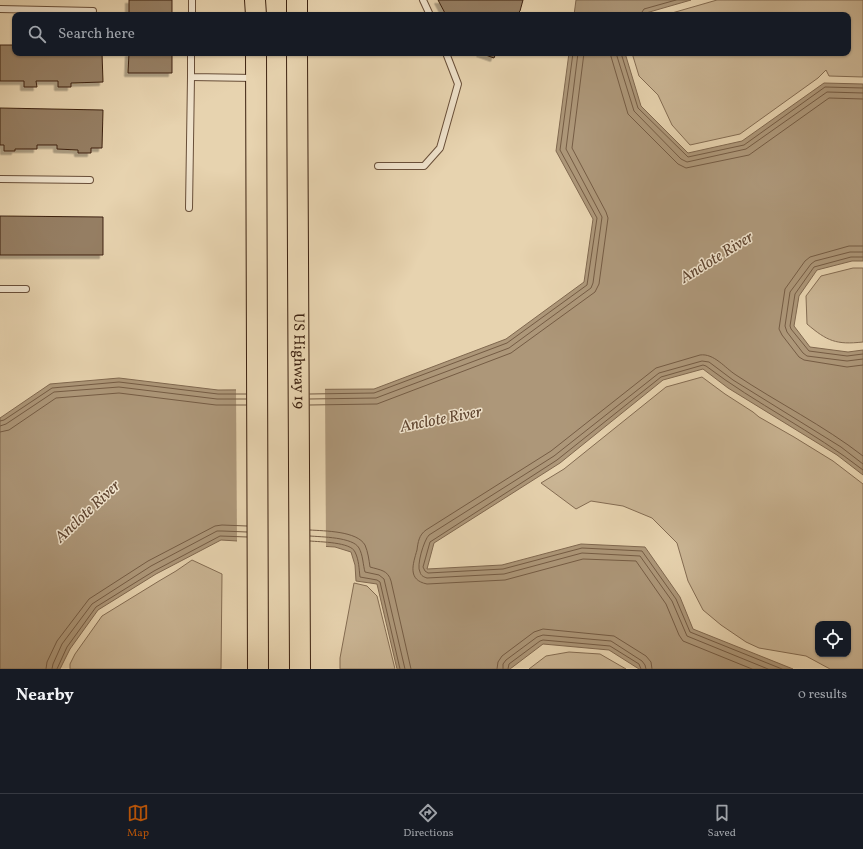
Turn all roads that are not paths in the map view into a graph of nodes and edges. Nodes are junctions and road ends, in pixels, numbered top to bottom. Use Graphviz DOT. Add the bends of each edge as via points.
graph roads {
  1 [pos="192,0"];
  2 [pos="256,0"];
  3 [pos="296,0"];
  4 [pos="423,0"];
  5 [pos="0,9"];
  6 [pos="92,11"];
  7 [pos="192,12"];
  8 [pos="256,12"];
  9 [pos="297,12"];
  10 [pos="429,12"];
  11 [pos="191,56"];
  12 [pos="256,56"];
  13 [pos="297,56"];
  14 [pos="447,56"];
  15 [pos="191,77"];
  16 [pos="256,78"];
  17 [pos="378,166"];
  18 [pos="0,179"];
  19 [pos="90,180"];
  20 [pos="189,208"];
  21 [pos="0,289"];
  22 [pos="26,289"];
  23 [pos="258,669"];
  24 [pos="300,669"];
  1 -- 7 [label="lane"];
  2 -- 8 [label="highway"];
  3 -- 9 [label="highway"];
  4 -- 10 [label="lane"];
  5 -- 6 [label="lane"];
  11 -- 15 [label="lane"];
  12 -- 16 [label="highway"];
  13 -- 24 [label="highway, US Highway 19"];
  14 -- 17 [label="lane" via="458,84 440,148 424,166"];
  15 -- 16 [label="lane"];
  15 -- 20 [label="lane"];
  16 -- 23 [label="highway"];
  18 -- 19 [label="lane"];
  21 -- 22 [label="lane"];
}
